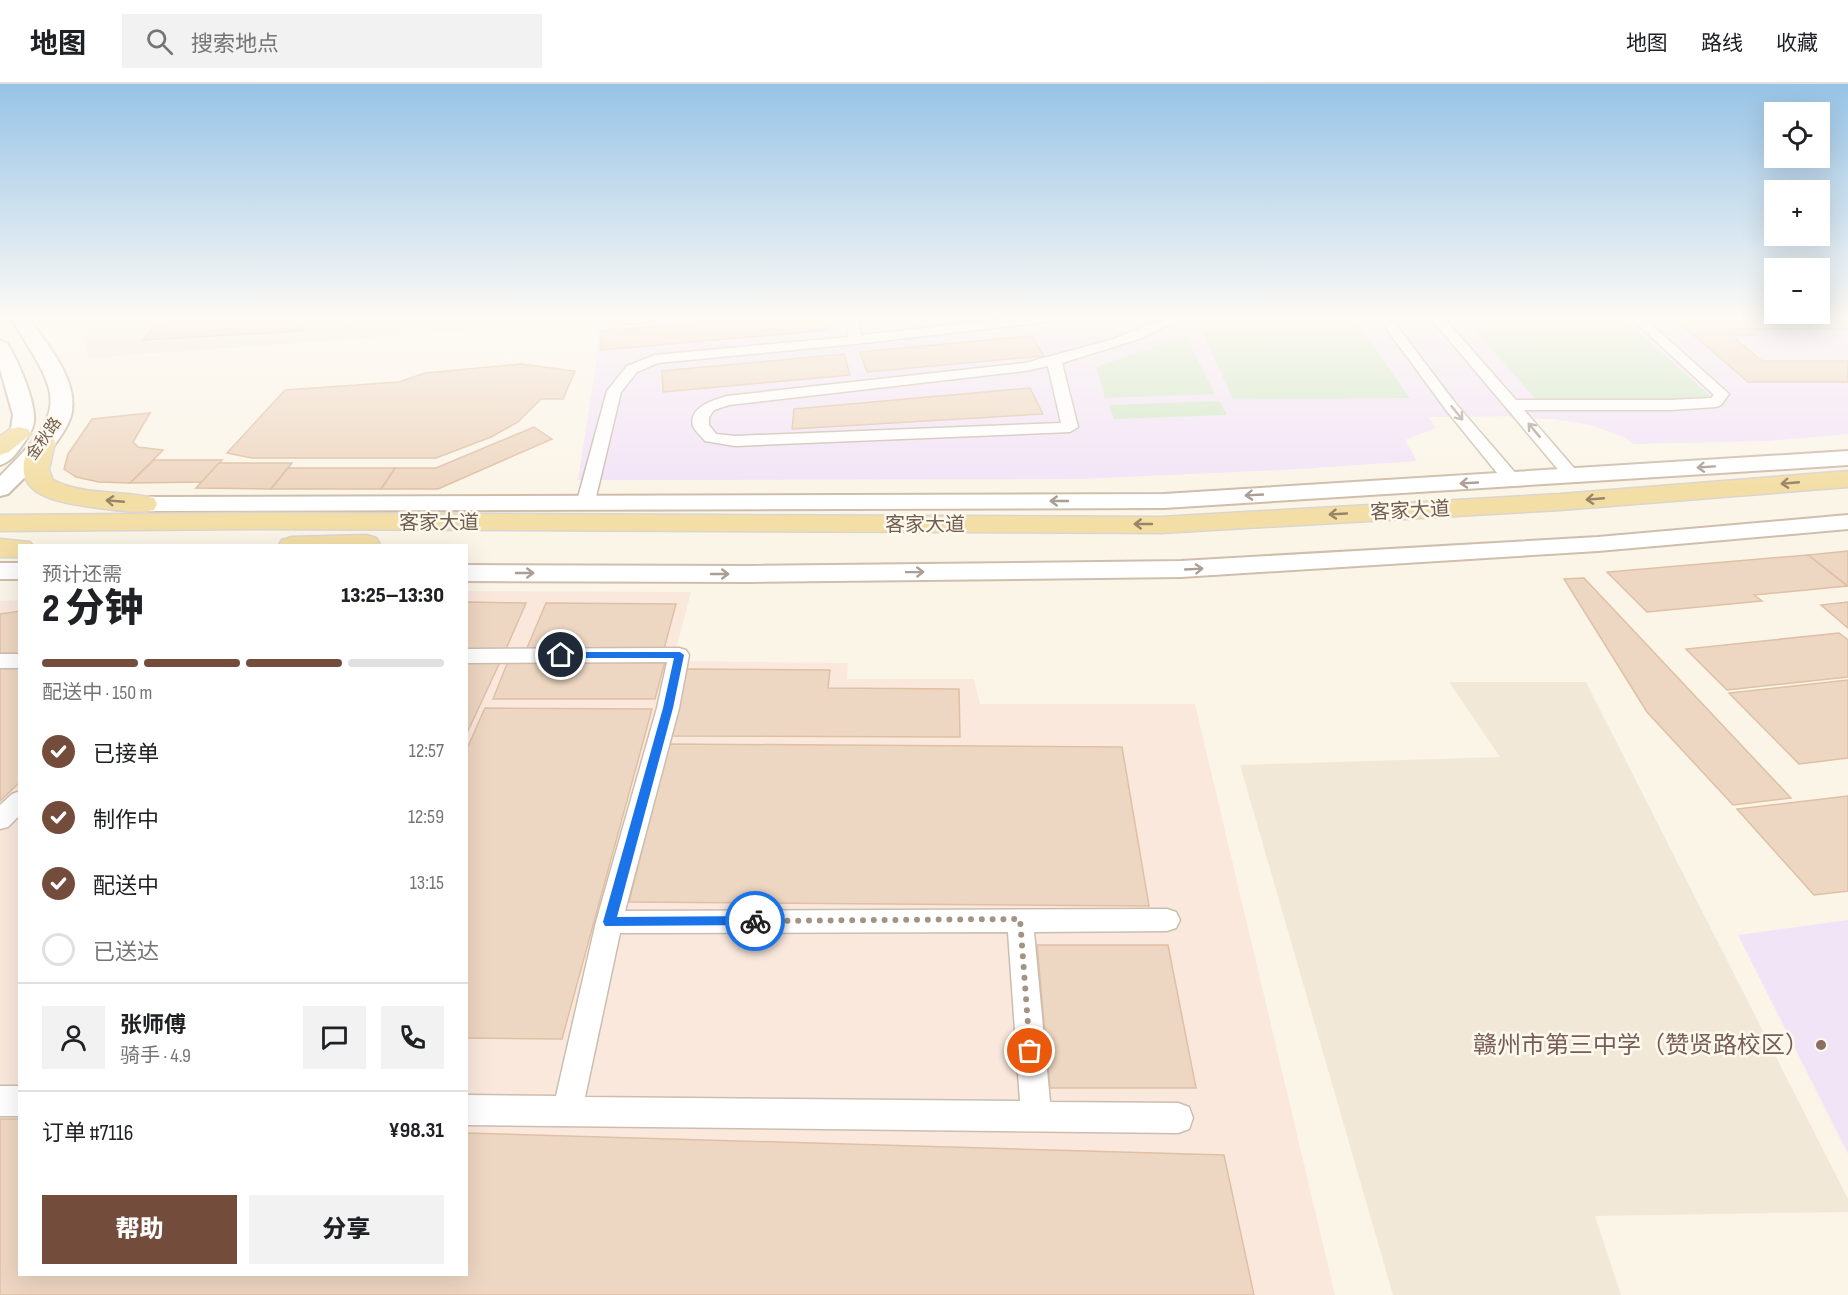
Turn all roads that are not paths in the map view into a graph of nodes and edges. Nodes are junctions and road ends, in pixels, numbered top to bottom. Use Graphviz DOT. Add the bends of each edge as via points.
graph roads {
  1 [pos="12,374"];
  2 [pos="53,374"];
  3 [pos="628,374"];
  4 [pos="968,374"];
  5 [pos="1057,374"];
  6 [pos="1427,374"];
  7 [pos="1486,374"];
  8 [pos="1699,374"];
  9 [pos="1513,405"];
  10 [pos="21,441"];
  11 [pos="0,458"];
  12 [pos="1848,458"];
  13 [pos="1572,476"];
  14 [pos="1848,478"];
  15 [pos="1512,480"];
  16 [pos="0,489"];
  17 [pos="586,501"];
  18 [pos="1848,501"];
  19 [pos="150,504"];
  20 [pos="256,521"];
  21 [pos="1848,522"];
  22 [pos="0,523"];
  23 [pos="468,544"];
  24 [pos="0,548"];
  25 [pos="18,548"];
  26 [pos="0,571"];
  27 [pos="18,571"];
  28 [pos="468,573"];
  29 [pos="468,656"];
  30 [pos="0,661"];
  31 [pos="18,661"];
  32 [pos="18,803"];
  33 [pos="7,819"];
  34 [pos="1020,919"];
  35 [pos="1167,920"];
  36 [pos="609,922"];
  37 [pos="0,1101"];
  38 [pos="18,1101"];
  39 [pos="468,1110"];
  40 [pos="567,1112"];
  41 [pos="1036,1116"];
  42 [pos="1178,1118"];
  1 -- 10 [label="street, 金秋路" via="23,414"];
  2 -- 10 [label="street, 金秋路" via="62,409 58,421"];
  3 -- 17 [label="street" via="614,391"];
  4 -- 5 [label="street" via="727,401 709,407 701,416 701,426 711,438 735,441 1070,427"];
  6 -- 15 [label="street, one-way"];
  7 -- 9 [label="street"];
  8 -- 9 [label="street" via="1722,394 1716,402"];
  13 -- 9 [label="street, one-way"];
  10 -- 11 [label="street, 金秋路"];
  10 -- 16 [label="street, 金秋路" via="17,474"];
  19 -- 10 [label="main road, one-way" via="87,498 45,486 37,478"];
  12 -- 13 [label="street, one-way"];
  13 -- 15 [label="street"];
  14 -- 20 [label="main road, 客家大道, one-way" via="1560,502 1161,525"];
  15 -- 17 [label="street, one-way" via="1164,501"];
  17 -- 19 [label="street"];
  18 -- 23 [label="main road, 客家大道" via="1172,547"];
  19 -- 20 [label="main road"];
  20 -- 22 [label="main road, 客家大道"];
  28 -- 21 [label="street, one-way" via="1181,569 1598,544"];
  24 -- 25 [label="main road"];
  26 -- 27 [label="street"];
  29 -- 36 [label="street" via="680,655"];
  30 -- 31 [label="street"];
  32 -- 33 [label="street"];
  34 -- 35 [label="street"];
  34 -- 36 [label="street"];
  34 -- 41 [label="street"];
  36 -- 40 [label="street"];
  37 -- 38 [label="street"];
  39 -- 40 [label="street"];
  40 -- 41 [label="street"];
  41 -- 42 [label="street"];
}
